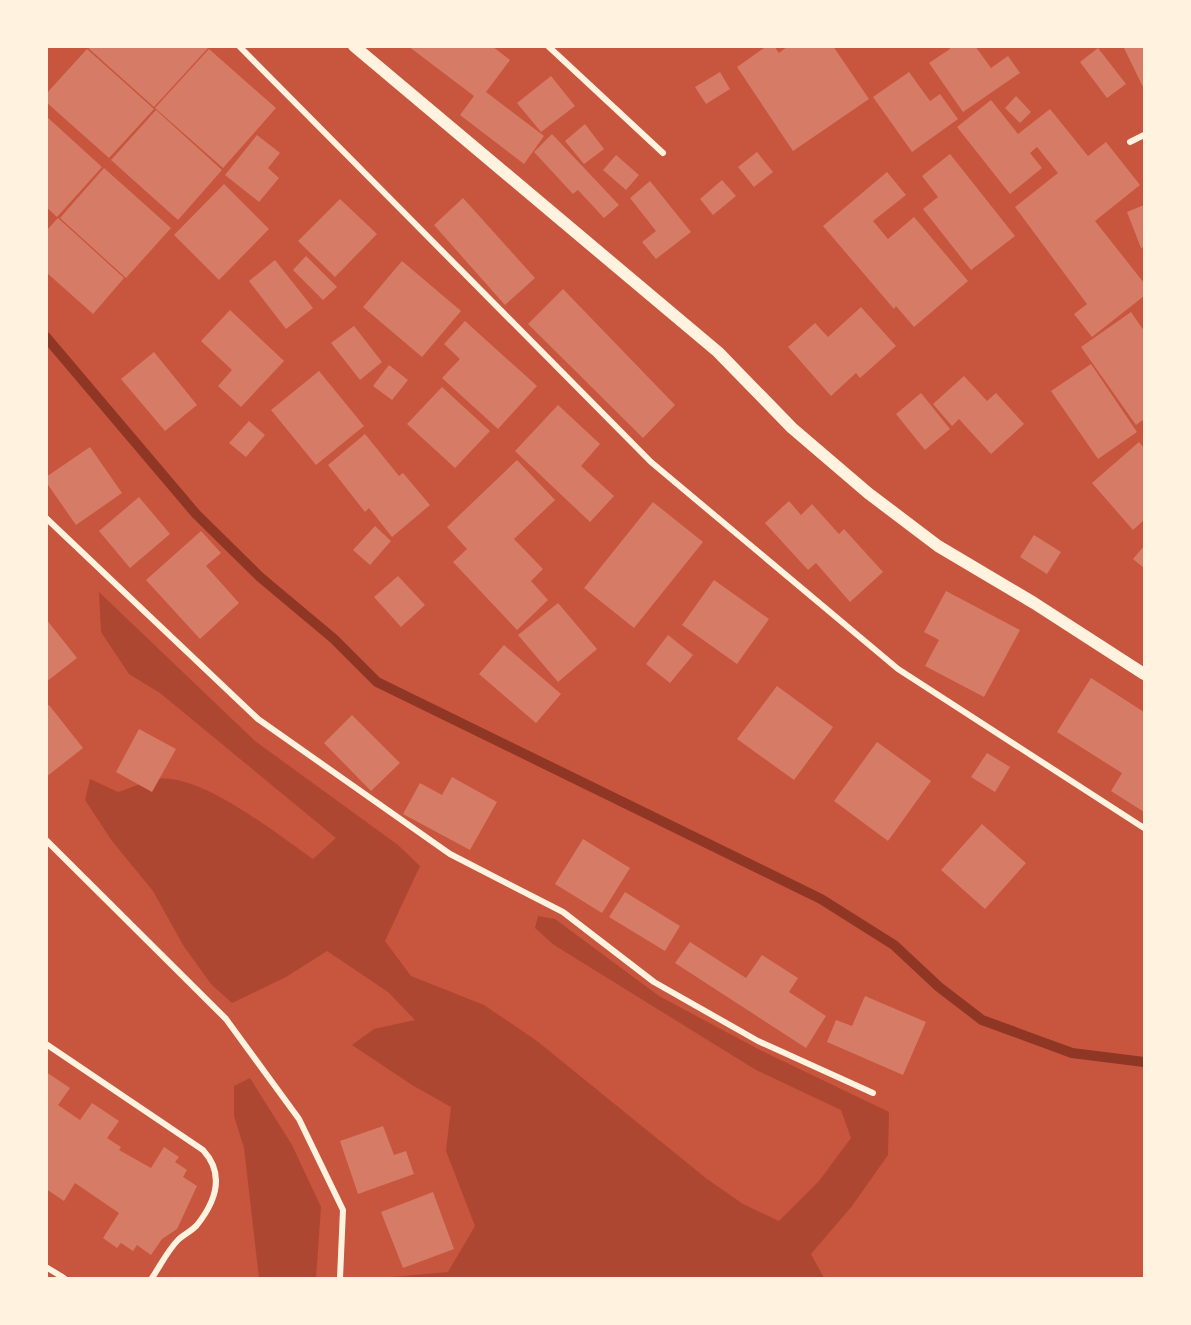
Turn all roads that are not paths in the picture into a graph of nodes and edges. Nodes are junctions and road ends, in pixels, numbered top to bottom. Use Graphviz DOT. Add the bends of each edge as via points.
graph roads {
  1 [pos="239,46"];
  2 [pos="354,46"];
  3 [pos="548,46"];
  4 [pos="1144,135"];
  5 [pos="1130,142"];
  6 [pos="663,153"];
  7 [pos="46,518"];
  8 [pos="1144,674"];
  9 [pos="1144,828"];
  10 [pos="46,840"];
  11 [pos="46,1044"];
  12 [pos="873,1093"];
  13 [pos="46,1268"];
  14 [pos="64,1278"];
  15 [pos="152,1278"];
  16 [pos="340,1278"];
  1 -- 9 [label="street" via="651,462 898,669"];
  2 -- 8 [label="main road" via="718,352 792,428 868,493 938,546"];
  3 -- 6 [label="street"];
  4 -- 5 [label="street"];
  7 -- 12 [label="street" via="258,719 450,854 562,912 654,982 737,1029"];
  10 -- 16 [label="street" via="226,1019 299,1119 343,1210"];
  11 -- 15 [label="street" via="203,1150 216,1168 215,1192 196,1226 177,1241"];
  13 -- 14 [label="street"];
}
